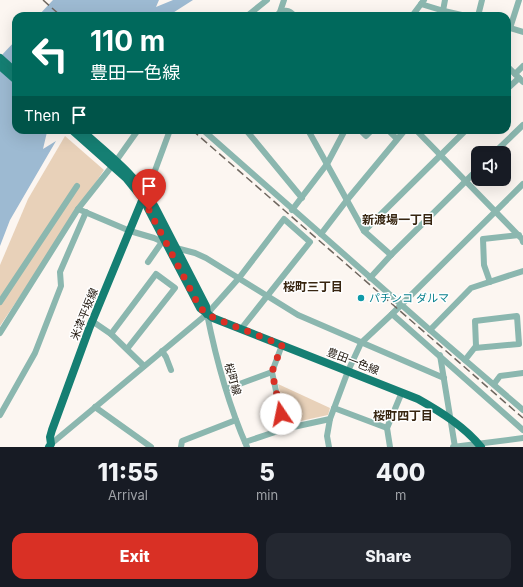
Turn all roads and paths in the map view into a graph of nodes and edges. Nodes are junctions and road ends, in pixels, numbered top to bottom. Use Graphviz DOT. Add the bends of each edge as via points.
graph roads {
  1 [pos="267,0"];
  2 [pos="284,0"];
  3 [pos="445,0"];
  4 [pos="482,0"];
  5 [pos="519,0"];
  6 [pos="422,2"];
  7 [pos="252,12"];
  8 [pos="279,12"];
  9 [pos="415,12"];
  10 [pos="440,12"];
  11 [pos="443,12"];
  12 [pos="479,12"];
  13 [pos="511,20"];
  14 [pos="511,28"];
  15 [pos="523,32"];
  16 [pos="0,58"];
  17 [pos="0,66"];
  18 [pos="523,66"];
  19 [pos="12,68"];
  20 [pos="511,70"];
  21 [pos="12,76"];
  22 [pos="519,78"];
  23 [pos="511,85"];
  24 [pos="523,125"];
  25 [pos="77,134"];
  26 [pos="85,134"];
  27 [pos="135,134"];
  28 [pos="169,134"];
  29 [pos="207,134"];
  30 [pos="249,134"];
  31 [pos="310,134"];
  32 [pos="343,134"];
  33 [pos="392,134"];
  34 [pos="401,134"];
  35 [pos="420,134"];
  36 [pos="462,134"];
  37 [pos="397,139"];
  38 [pos="501,146"];
  39 [pos="440,155"];
  40 [pos="113,162"];
  41 [pos="328,164"];
  42 [pos="471,176"];
  43 [pos="466,181"];
  44 [pos="523,184"];
  45 [pos="77,186"];
  46 [pos="145,195"];
  47 [pos="302,198"];
  48 [pos="347,200"];
  49 [pos="78,209"];
  50 [pos="292,210"];
  51 [pos="496,211"];
  52 [pos="86,212"];
  53 [pos="130,230"];
  54 [pos="364,231"];
  55 [pos="320,234"];
  56 [pos="522,238"];
  57 [pos="164,243"];
  58 [pos="176,248"];
  59 [pos="391,256"];
  60 [pos="148,262"];
  61 [pos="523,271"];
  62 [pos="239,278"];
  63 [pos="370,278"];
  64 [pos="490,282"];
  65 [pos="266,296"];
  66 [pos="0,302"];
  67 [pos="401,305"];
  68 [pos="207,314"];
  69 [pos="392,314"];
  70 [pos="92,321"];
  71 [pos="240,329"];
  72 [pos="430,330"];
  73 [pos="0,333"];
  74 [pos="111,334"];
  75 [pos="361,343"];
  76 [pos="521,344"];
  77 [pos="282,345"];
  78 [pos="475,348"];
  79 [pos="127,349"];
  80 [pos="162,351"];
  81 [pos="440,355"];
  82 [pos="465,360"];
  83 [pos="144,366"];
  84 [pos="171,370"];
  85 [pos="348,371"];
  86 [pos="272,372"];
  87 [pos="523,373"];
  88 [pos="444,378"];
  89 [pos="494,384"];
  90 [pos="226,389"];
  91 [pos="402,392"];
  92 [pos="95,406"];
  93 [pos="334,408"];
  94 [pos="523,410"];
  95 [pos="0,415"];
  96 [pos="330,419"];
  97 [pos="449,419"];
  98 [pos="236,420"];
  99 [pos="284,428"];
  100 [pos="387,428"];
  101 [pos="523,430"];
  102 [pos="523,438"];
  103 [pos="246,445"];
  104 [pos="480,445"];
  105 [pos="50,446"];
  106 [pos="149,446"];
  107 [pos="181,447"];
  108 [pos="329,447"];
  109 [pos="390,447"];
  110 [pos="454,447"];
  1 -- 7 [label="street"];
  2 -- 8 [label="street"];
  3 -- 11 [label="street"];
  4 -- 12 [label="street"];
  5 -- 13 [label="street"];
  6 -- 9 [label="street"];
  6 -- 10 [label="street"];
  14 -- 15 [label="street"];
  16 -- 19 [label="main road"];
  17 -- 21 [label="main road"];
  18 -- 22 [label="street"];
  20 -- 22 [label="street"];
  22 -- 23 [label="street"];
  24 -- 38 [label="street"];
  25 -- 40 [label="main road, 豊田一色線"];
  26 -- 40 [label="main road, 豊田一色線"];
  27 -- 40 [label="street"];
  28 -- 46 [label="street"];
  29 -- 50 [label="street"];
  30 -- 47 [label="street"];
  31 -- 41 [label="street"];
  32 -- 41 [label="street"];
  33 -- 37 [label="street"];
  34 -- 37 [label="street"];
  35 -- 39 [label="street"];
  36 -- 39 [label="street"];
  37 -- 48 [label="street"];
  39 -- 43 [label="street"];
  39 -- 54 [label="street"];
  40 -- 46 [label="main road, 豊田一色線" via="129,182"];
  40 -- 49 [label="street"];
  41 -- 47 [label="street"];
  41 -- 48 [label="street"];
  42 -- 43 [label="street"];
  43 -- 51 [label="street"];
  43 -- 59 [label="street"];
  44 -- 51 [label="street"];
  45 -- 66 [label="street"];
  46 -- 53 [label="main road, 米津平坂線"];
  46 -- 57 [label="main road, 豊田一色線"];
  46 -- 58 [label="main road, 豊田一色線"];
  47 -- 50 [label="street"];
  48 -- 54 [label="street"];
  48 -- 55 [label="street"];
  49 -- 52 [label="street"];
  49 -- 73 [label="street"];
  50 -- 55 [label="street"];
  51 -- 56 [label="street"];
  51 -- 67 [label="street"];
  52 -- 53 [label="street"];
  52 -- 95 [label="street" via="60,272 61,286 35,353"];
  53 -- 57 [label="street"];
  53 -- 70 [label="main road, 米津平坂線"];
  54 -- 59 [label="street"];
  55 -- 63 [label="street"];
  56 -- 64 [label="street" via="483,240 484,265"];
  57 -- 58 [label="street"];
  57 -- 60 [label="street"];
  57 -- 68 [label="main road, 豊田一色線" via="200,308"];
  58 -- 62 [label="street" via="206,258"];
  58 -- 68 [label="main road, 豊田一色線" via="206,306"];
  59 -- 63 [label="street"];
  61 -- 64 [label="street"];
  62 -- 65 [label="street"];
  62 -- 65 [label="street" via="284,219 310,242"];
  62 -- 68 [label="street"];
  63 -- 67 [label="street"];
  64 -- 72 [label="street" via="471,288"];
  65 -- 71 [label="street"];
  65 -- 75 [label="street" via="298,315"];
  67 -- 69 [label="street"];
  67 -- 72 [label="street"];
  68 -- 71 [label="main road, 豊田一色線"];
  68 -- 80 [label="street"];
  68 -- 90 [label="street, 桜町線"];
  69 -- 75 [label="street"];
  69 -- 81 [label="street"];
  70 -- 74 [label="street"];
  70 -- 105 [label="main road, 米津平坂線" via="50,437"];
  71 -- 77 [label="main road, 豊田一色線"];
  72 -- 82 [label="street"];
  74 -- 79 [label="street"];
  74 -- 79 [label="street" via="156,274 175,288"];
  75 -- 85 [label="street"];
  75 -- 88 [label="street"];
  76 -- 78 [label="street"];
  76 -- 78 [label="street" via="517,316 475,321"];
  77 -- 85 [label="main road, 豊田一色線"];
  77 -- 86 [label="street"];
  78 -- 82 [label="street"];
  79 -- 83 [label="street"];
  80 -- 83 [label="street"];
  80 -- 84 [label="street"];
  81 -- 88 [label="street"];
  81 -- 101 [label="street"];
  82 -- 89 [label="street"];
  83 -- 92 [label="street"];
  85 -- 91 [label="main road, 豊田一色線"];
  85 -- 93 [label="street"];
  86 -- 90 [label="street"];
  86 -- 99 [label="street"];
  87 -- 89 [label="street" via="500,376"];
  88 -- 97 [label="street"];
  89 -- 94 [label="street"];
  90 -- 98 [label="street, 桜町線"];
  91 -- 97 [label="main road, 豊田一色線"];
  91 -- 100 [label="street"];
  92 -- 105 [label="street"];
  92 -- 106 [label="street"];
  93 -- 96 [label="street"];
  93 -- 100 [label="street"];
  96 -- 99 [label="street"];
  96 -- 108 [label="street" via="327,436"];
  97 -- 104 [label="main road, 豊田一色線"];
  97 -- 110 [label="street"];
  98 -- 103 [label="street, 桜町線"];
  98 -- 107 [label="street" via="182,441"];
  99 -- 103 [label="street"];
  100 -- 109 [label="street"];
  102 -- 104 [label="street"];
  104 -- 110 [label="street"];
}
